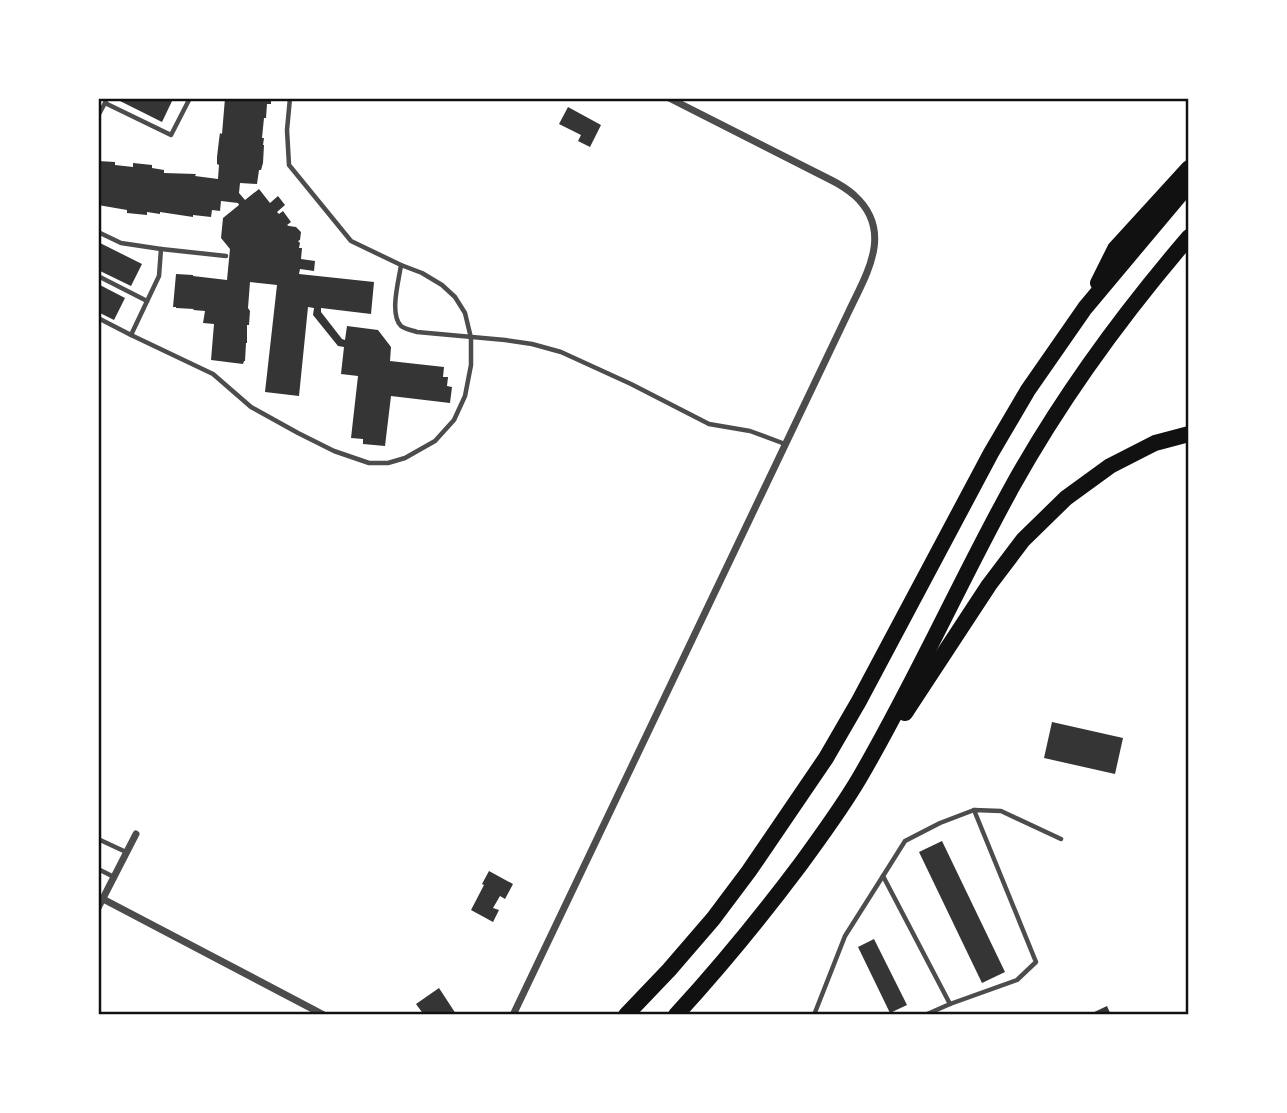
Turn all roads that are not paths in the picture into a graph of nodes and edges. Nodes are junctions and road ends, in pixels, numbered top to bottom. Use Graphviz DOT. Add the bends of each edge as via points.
graph roads {
  1 [pos="189,98"];
  2 [pos="290,98"];
  3 [pos="669,98"];
  4 [pos="106,100"];
  5 [pos="98,116"];
  6 [pos="1189,168"];
  7 [pos="1189,184"];
  8 [pos="98,232"];
  9 [pos="1189,237"];
  10 [pos="161,249"];
  11 [pos="226,256"];
  12 [pos="401,265"];
  13 [pos="98,276"];
  14 [pos="147,301"];
  15 [pos="1086,308"];
  16 [pos="98,318"];
  17 [pos="131,335"];
  18 [pos="471,338"];
  19 [pos="1189,434"];
  20 [pos="785,444"];
  21 [pos="860,778"];
  22 [pos="974,810"];
  23 [pos="136,834"];
  24 [pos="98,839"];
  25 [pos="1061,839"];
  26 [pos="126,852"];
  27 [pos="98,869"];
  28 [pos="883,876"];
  29 [pos="114,877"];
  30 [pos="103,899"];
  31 [pos="98,908"];
  32 [pos="950,1004"];
  33 [pos="324,1015"];
  34 [pos="513,1015"];
  35 [pos="626,1015"];
  36 [pos="676,1015"];
  37 [pos="814,1015"];
  38 [pos="925,1015"];
  1 -- 4 [label="lane" via="171,135"];
  2 -- 12 [label="lane" via="286,130 289,165 351,241"];
  3 -- 20 [label="street" via="831,180 855,196 870,215 875,230 870,267"];
  4 -- 5 [label="lane"];
  6 -- 15 [label="highway" via="1115,249"];
  7 -- 15 [label="highway"];
  8 -- 10 [label="lane" via="121,243"];
  9 -- 21 [label="highway" via="1103,344 1038,442"];
  10 -- 11 [label="lane"];
  10 -- 14 [label="lane" via="159,276"];
  12 -- 18 [label="lane" via="442,285 455,298"];
  12 -- 18 [label="lane" via="395,307 403,328"];
  13 -- 14 [label="lane"];
  14 -- 17 [label="lane"];
  15 -- 35 [label="highway" via="990,453 826,758 713,919"];
  16 -- 17 [label="lane"];
  17 -- 18 [label="lane" via="213,374 251,407 298,433 369,463 405,458 435,441 454,420 465,396"];
  18 -- 20 [label="lane" via="533,344 561,352 709,424 750,431"];
  19 -- 21 [label="highway" via="1155,443 1110,466 1066,498 1023,540"];
  20 -- 34 [label="street"];
  21 -- 36 [label="highway" via="773,901"];
  22 -- 25 [label="lane" via="1001,811"];
  22 -- 28 [label="lane" via="905,841"];
  22 -- 32 [label="lane" via="1036,962 1017,980"];
  23 -- 26 [label="street"];
  24 -- 26 [label="lane"];
  26 -- 29 [label="street"];
  27 -- 29 [label="lane"];
  28 -- 32 [label="lane"];
  28 -- 37 [label="lane" via="845,936"];
  29 -- 30 [label="street"];
  30 -- 31 [label="street"];
  30 -- 33 [label="street"];
  32 -- 38 [label="lane"];
}
